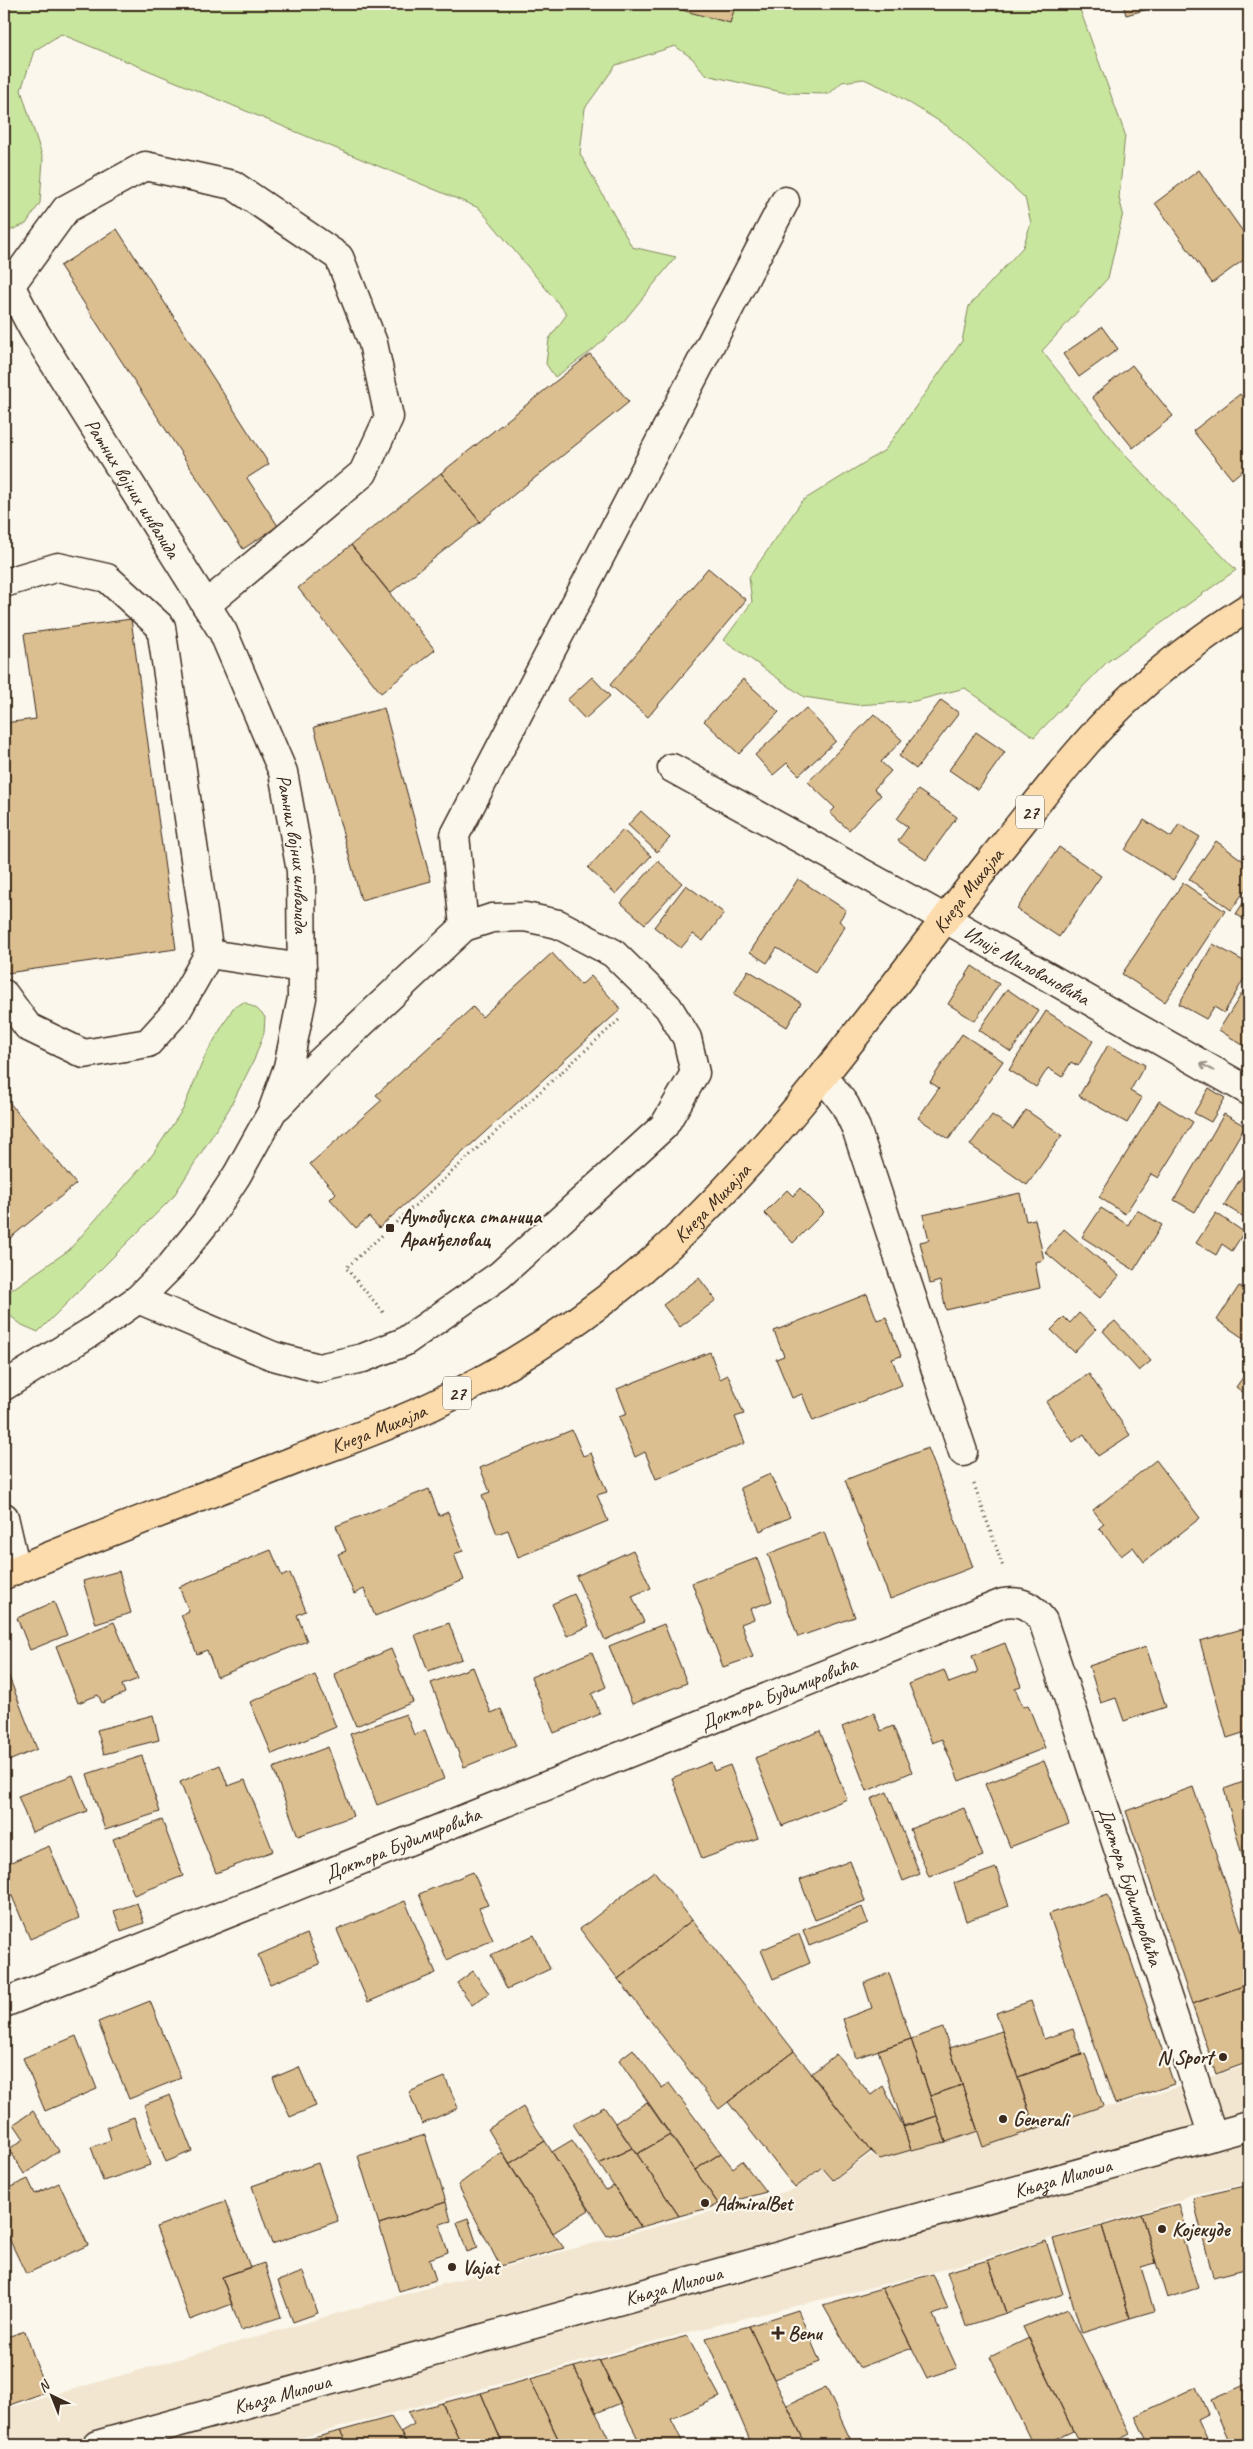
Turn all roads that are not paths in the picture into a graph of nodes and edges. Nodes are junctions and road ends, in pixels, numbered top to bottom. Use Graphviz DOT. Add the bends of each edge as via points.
graph roads {
  1 [pos="785,201"];
  2 [pos="7,280"];
  3 [pos="4,583"];
  4 [pos="206,605"];
  5 [pos="1249,607"];
  6 [pos="672,768"];
  7 [pos="944,918"];
  8 [pos="464,927"];
  9 [pos="209,954"];
  10 [pos="302,968"];
  11 [pos="4,994"];
  12 [pos="824,1077"];
  13 [pos="1249,1091"];
  14 [pos="272,1112"];
  15 [pos="138,1299"];
  16 [pos="4,1386"];
  17 [pos="963,1452"];
  18 [pos="4,1517"];
  19 [pos="10,1572"];
  20 [pos="4,2002"];
  21 [pos="1249,2126"];
  22 [pos="1213,2136"];
  23 [pos="97,2445"];
  1 -- 8 [label="street" via="455,836"];
  2 -- 4 [label="street, Ратних војних инвалида" via="33,328"];
  2 -- 4 [label="street" via="66,209 145,166 234,185 339,257 373,344 389,417 362,473"];
  3 -- 9 [label="street" via="58,567 107,578 160,627"];
  4 -- 10 [label="street, Ратних војних инвалида" via="223,632 284,772 301,871"];
  5 -- 7 [label="main road, Кнеза Михајла / 27" via="1201,638 1119,708 1078,753"];
  6 -- 7 [label="street, Илије Миловановића"];
  7 -- 12 [label="main road, Кнеза Михајла / 27"];
  13 -- 7 [label="street, Илије Миловановића, one-way"];
  8 -- 14 [label="street" via="320,1062"];
  8 -- 15 [label="street" via="492,918 525,917 558,924 613,953 668,1007 687,1038 695,1073 664,1126 500,1275 404,1342 363,1358 319,1368 273,1356"];
  9 -- 10 [label="street"];
  9 -- 11 [label="street" via="176,1012 148,1043 84,1054 28,1027"];
  10 -- 14 [label="street, Ратних војних инвалида" via="302,998 291,1050"];
  12 -- 17 [label="street" via="845,1105 856,1128"];
  12 -- 19 [label="main road, Кнеза Михајла / 27" via="769,1142 672,1243 575,1321 520,1357 409,1416"];
  14 -- 15 [label="street, Ратних војних инвалида" via="207,1221 170,1267"];
  15 -- 16 [label="street, Ратних војних инвалида"];
  18 -- 19 [label="street"];
  20 -- 22 [label="street, Доктора Будимировића" via="1014,1601 1025,1603 1043,1621"];
  21 -- 22 [label="street, Књаза Милоша"];
  22 -- 23 [label="street, Књаза Милоша"];
}
